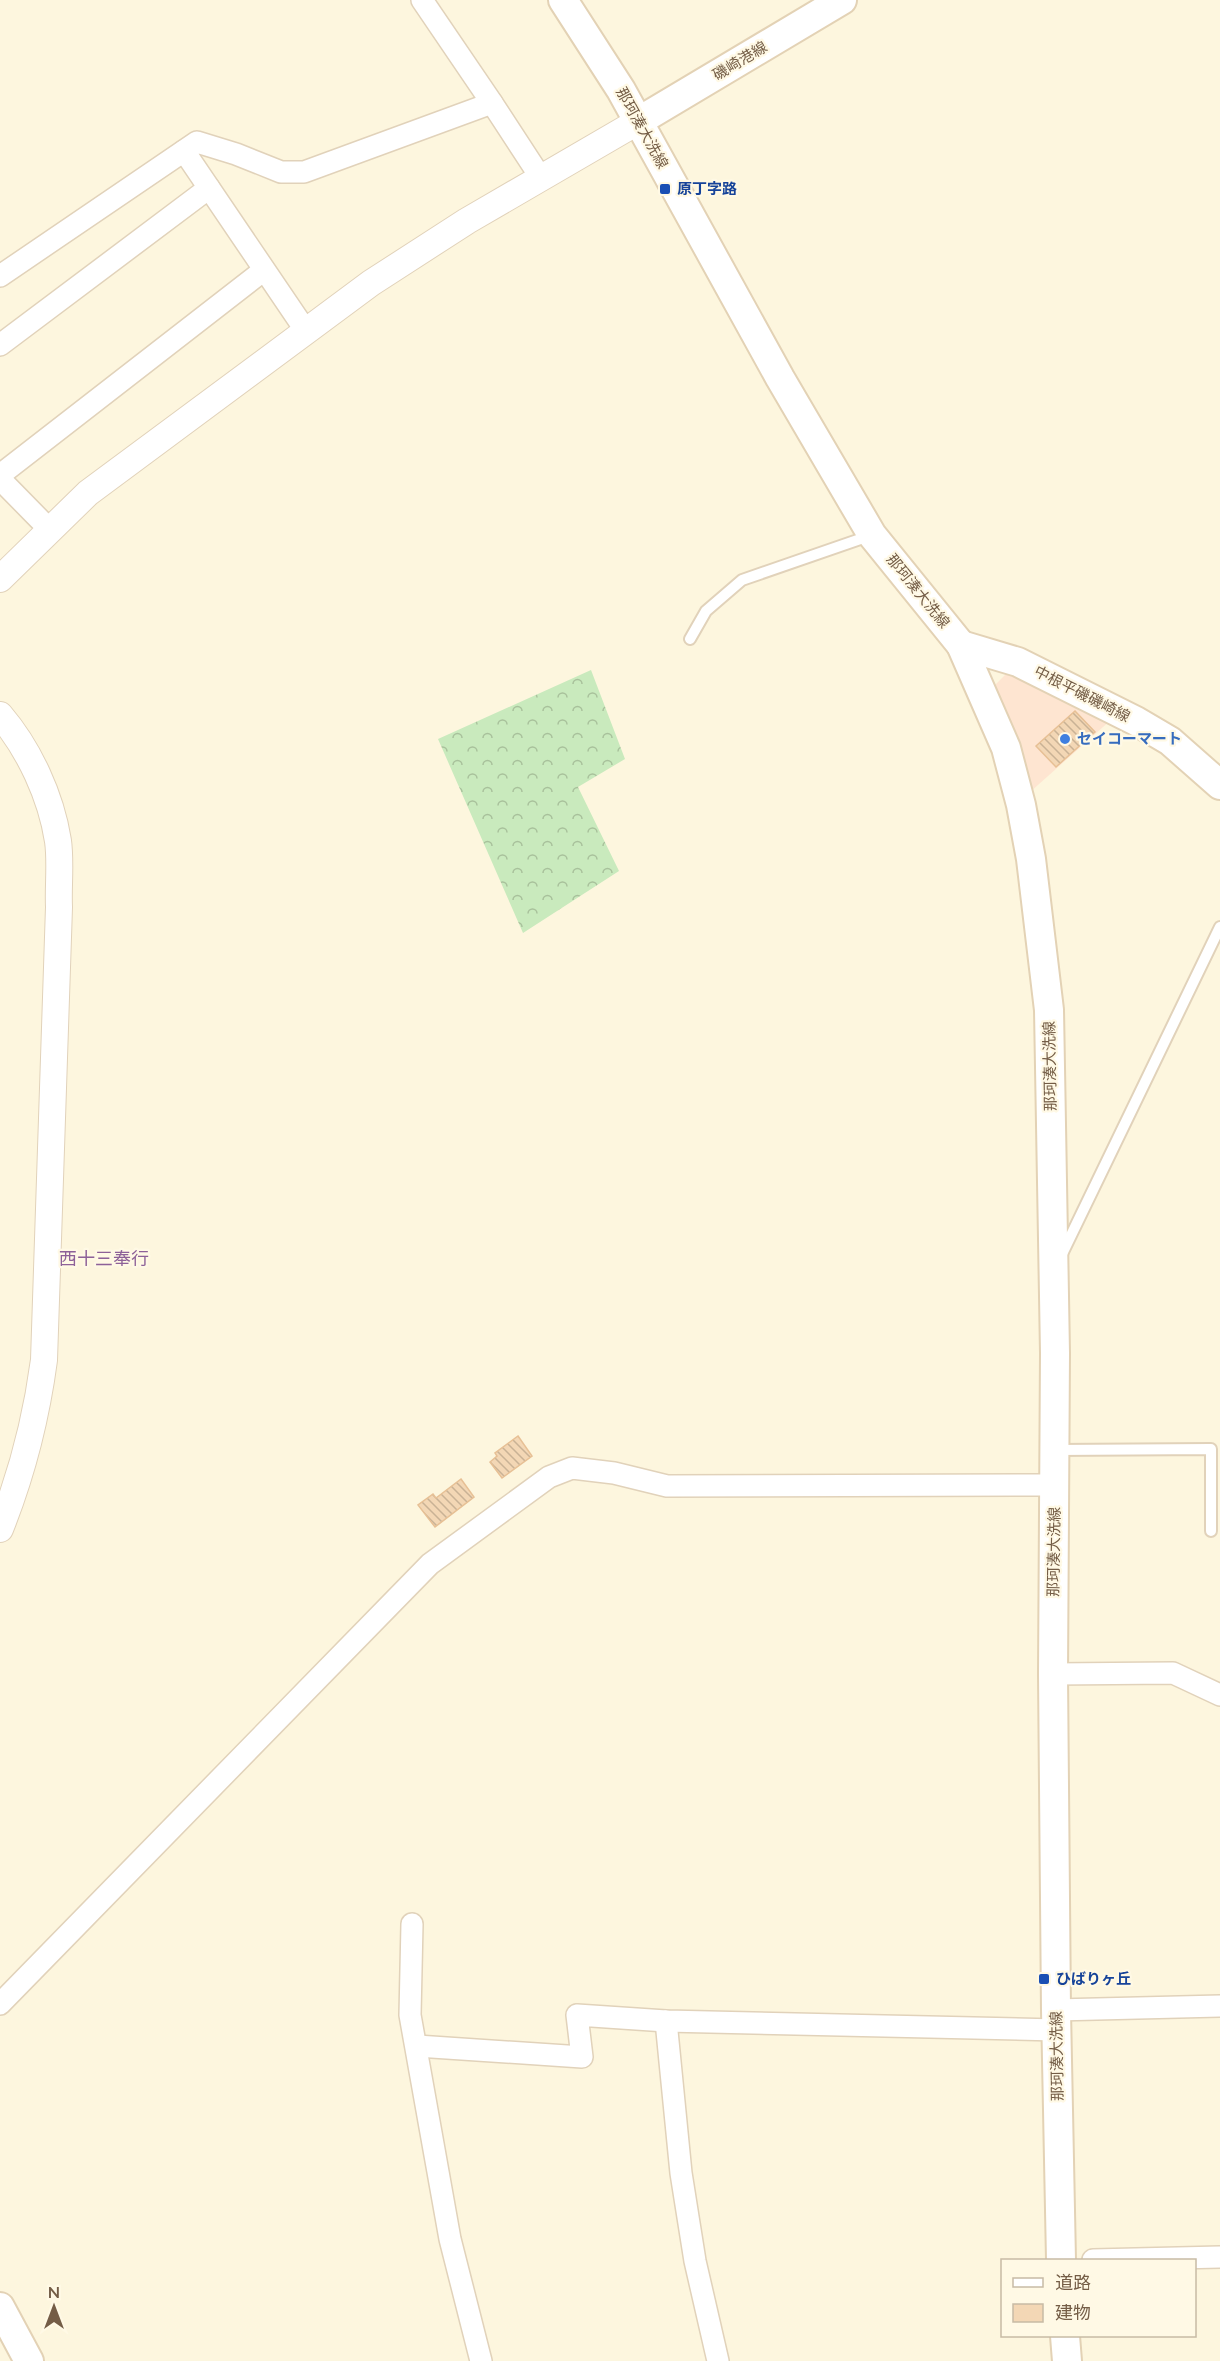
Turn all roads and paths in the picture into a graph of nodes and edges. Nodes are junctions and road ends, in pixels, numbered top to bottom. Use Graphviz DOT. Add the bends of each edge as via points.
graph roads {
  1 [pos="423,0"];
  2 [pos="563,0"];
  3 [pos="842,0"];
  4 [pos="492,103"];
  5 [pos="639,121"];
  6 [pos="184,151"];
  7 [pos="541,178"];
  8 [pos="209,188"];
  9 [pos="264,270"];
  10 [pos="0,276"];
  11 [pos="306,331"];
  12 [pos="0,345"];
  13 [pos="0,477"];
  14 [pos="50,530"];
  15 [pos="872,535"];
  16 [pos="0,579"];
  17 [pos="690,639"];
  18 [pos="961,645"];
  19 [pos="0,715"];
  20 [pos="1220,785"];
  21 [pos="1220,927"];
  22 [pos="1053,1274"];
  23 [pos="1055,1450"];
  24 [pos="1055,1485"];
  25 [pos="0,1529"];
  26 [pos="1211,1531"];
  27 [pos="1053,1674"];
  28 [pos="1220,1695"];
  29 [pos="412,1924"];
  30 [pos="0,2004"];
  31 [pos="1220,2006"];
  32 [pos="1057,2020"];
  33 [pos="666,2021"];
  34 [pos="417,2046"];
  35 [pos="1220,2257"];
  36 [pos="1061,2259"];
  37 [pos="1135,2259"];
  38 [pos="0,2307"];
  39 [pos="1065,2337"];
  40 [pos="30,2361"];
  41 [pos="481,2361"];
  42 [pos="718,2361"];
  43 [pos="1067,2361"];
  1 -- 4 [label="street"];
  2 -- 5 [label="main road, 那珂湊大洗線"];
  3 -- 5 [label="main road, 磯崎港線"];
  4 -- 6 [label="street" via="304,172 281,172 197,142"];
  4 -- 7 [label="street"];
  5 -- 7 [label="street"];
  5 -- 15 [label="main road, 那珂湊大洗線" via="780,378"];
  6 -- 8 [label="street"];
  6 -- 10 [label="street"];
  7 -- 11 [label="street" via="467,221"];
  8 -- 9 [label="street"];
  8 -- 12 [label="street"];
  9 -- 11 [label="street"];
  9 -- 13 [label="street"];
  11 -- 14 [label="street" via="88,493"];
  13 -- 14 [label="street"];
  14 -- 16 [label="street"];
  15 -- 17 [label="lane" via="742,580 706,611"];
  15 -- 18 [label="main road, 那珂湊大洗線"];
  18 -- 20 [label="main road, 中根平磯磯崎線" via="1018,662 1136,721 1170,741"];
  18 -- 22 [label="main road, 那珂湊大洗線" via="1006,748 1031,859 1049,1010"];
  19 -- 25 [label="street" via="18,736 43,788 58,841 59,907 44,1360 37,1413 20,1480"];
  21 -- 22 [label="lane"];
  22 -- 23 [label="main road, 那珂湊大洗線"];
  23 -- 24 [label="main road, 那珂湊大洗線"];
  23 -- 26 [label="lane" via="1211,1449"];
  24 -- 27 [label="main road, 那珂湊大洗線"];
  24 -- 30 [label="street" via="667,1486 572,1468 549,1477 430,1564"];
  27 -- 28 [label="street" via="1173,1673"];
  27 -- 32 [label="main road, 那珂湊大洗線"];
  29 -- 34 [label="street" via="410,2015"];
  31 -- 32 [label="street"];
  32 -- 33 [label="street"];
  32 -- 36 [label="main road, 那珂湊大洗線"];
  33 -- 34 [label="street" via="577,2015 582,2057"];
  33 -- 42 [label="street" via="681,2173 695,2261"];
  34 -- 41 [label="street" via="450,2239"];
  35 -- 37 [label="street"];
  38 -- 40 [label="main road"];
  39 -- 43 [label="main road"];
}
